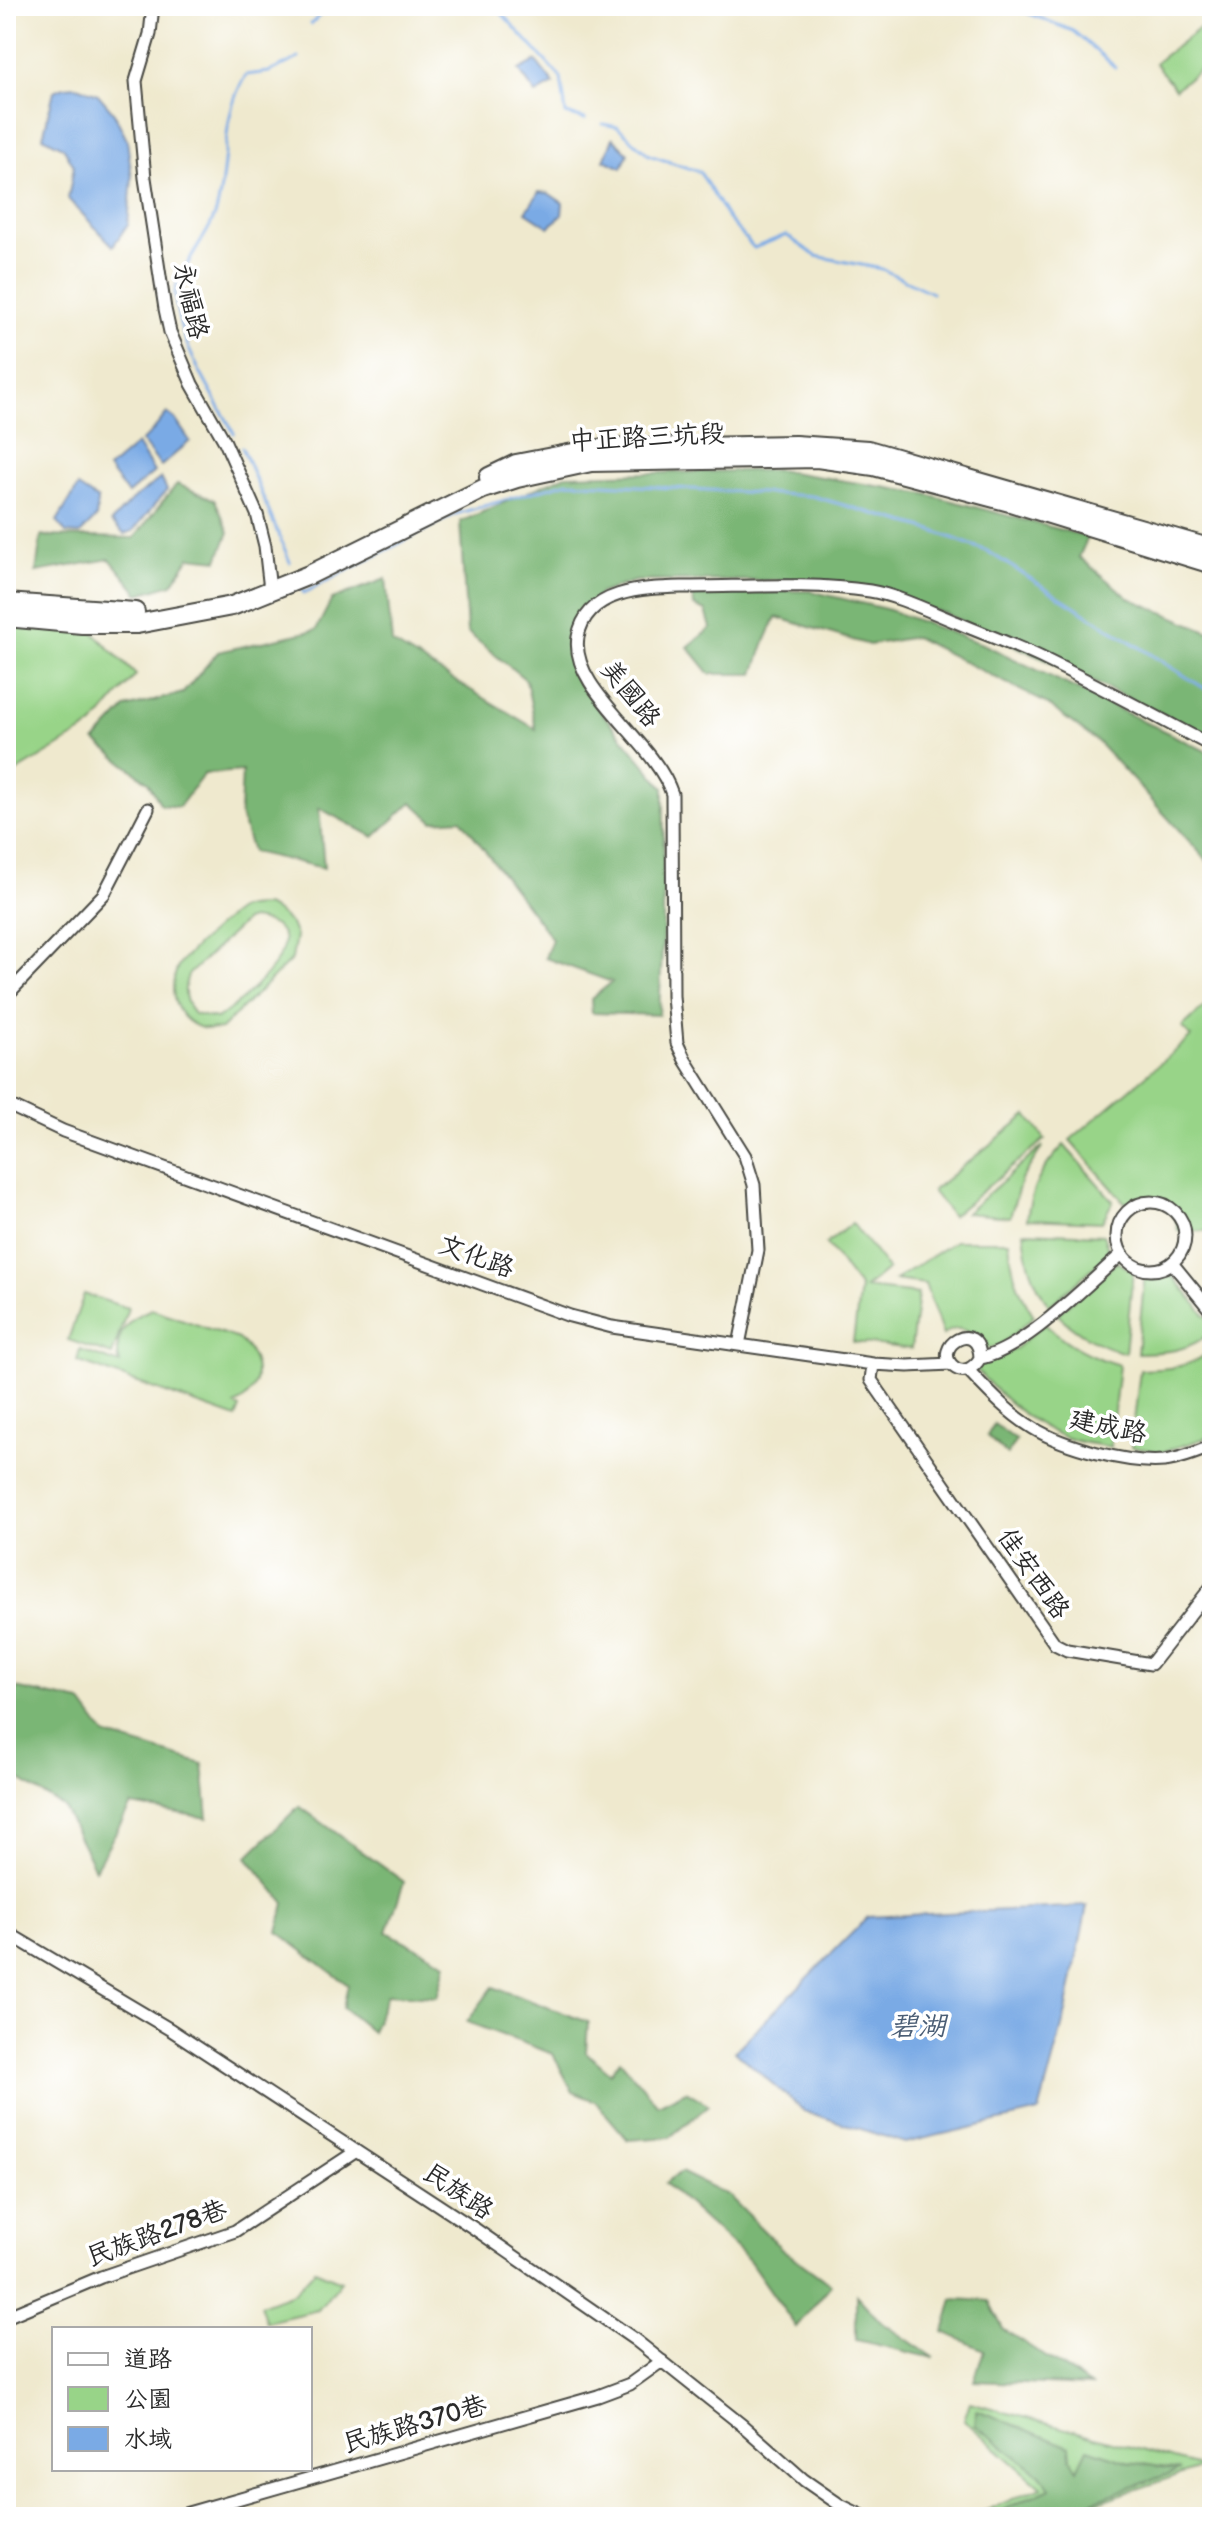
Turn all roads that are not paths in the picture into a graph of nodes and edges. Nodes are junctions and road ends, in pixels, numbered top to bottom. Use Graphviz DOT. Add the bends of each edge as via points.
graph roads {
  1 [pos="153,6"];
  2 [pos="1212,549"];
  3 [pos="1212,564"];
  4 [pos="270,586"];
  5 [pos="6,603"];
  6 [pos="6,617"];
  7 [pos="1212,746"];
  8 [pos="148,809"];
  9 [pos="6,996"];
  10 [pos="6,1104"];
  11 [pos="1122,1254"];
  12 [pos="1172,1263"];
  13 [pos="1212,1312"];
  14 [pos="739,1345"];
  15 [pos="980,1358"];
  16 [pos="873,1364"];
  17 [pos="951,1364"];
  18 [pos="968,1370"];
  19 [pos="1212,1446"];
  20 [pos="1212,1586"];
  21 [pos="9,1937"];
  22 [pos="355,2152"];
  23 [pos="6,2317"];
  24 [pos="662,2361"];
  25 [pos="839,2511"];
  26 [pos="174,2517"];
  27 [pos="865,2517"];
  1 -- 4 [label="street, 永福路" via="136,81 165,309 192,384 257,514"];
  2 -- 4 [label="main road, 中正路三坑段" via="868,450 795,445 594,449 516,464"];
  3 -- 4 [label="main road, 中正路三坑段" via="874,466 817,458 605,461 483,489 309,575"];
  4 -- 5 [label="main road, 中正路三坑段" via="130,612"];
  4 -- 6 [label="main road, 中正路三坑段" via="232,606 137,624"];
  7 -- 14 [label="street, 美國路" via="1039,657 873,591 641,588 606,598 592,610 578,634 580,667 658,765 672,794 677,1043 745,1156 754,1185 758,1250"];
  8 -- 9 [label="street" via="104,894"];
  10 -- 14 [label="street, 文化路" via="63,1131 570,1316"];
  11 -- 12 [label="street" via="1144,1270"];
  11 -- 12 [label="street" via="1117,1233 1121,1219 1139,1204 1156,1202 1179,1215 1185,1232 1183,1250"];
  11 -- 15 [label="street" via="1014,1344"];
  12 -- 13 [label="street"];
  14 -- 16 [label="street, 文化路"];
  15 -- 17 [label="street" via="975,1341 956,1339 948,1355"];
  15 -- 18 [label="street"];
  16 -- 17 [label="street, 文化路"];
  16 -- 20 [label="street, 佳安西路" via="871,1380 1055,1644 1151,1664"];
  17 -- 18 [label="street, 文化路"];
  18 -- 19 [label="street, 建成路" via="1032,1428 1073,1448 1164,1461"];
  21 -- 22 [label="street, 民族路" via="171,2030"];
  22 -- 23 [label="street, 民族路278巷" via="235,2231 101,2277"];
  22 -- 24 [label="street, 民族路"];
  24 -- 25 [label="street, 民族路"];
  24 -- 26 [label="street, 民族路370巷" via="630,2384 598,2396"];
  25 -- 27 [label="street, 民族路"];
}
